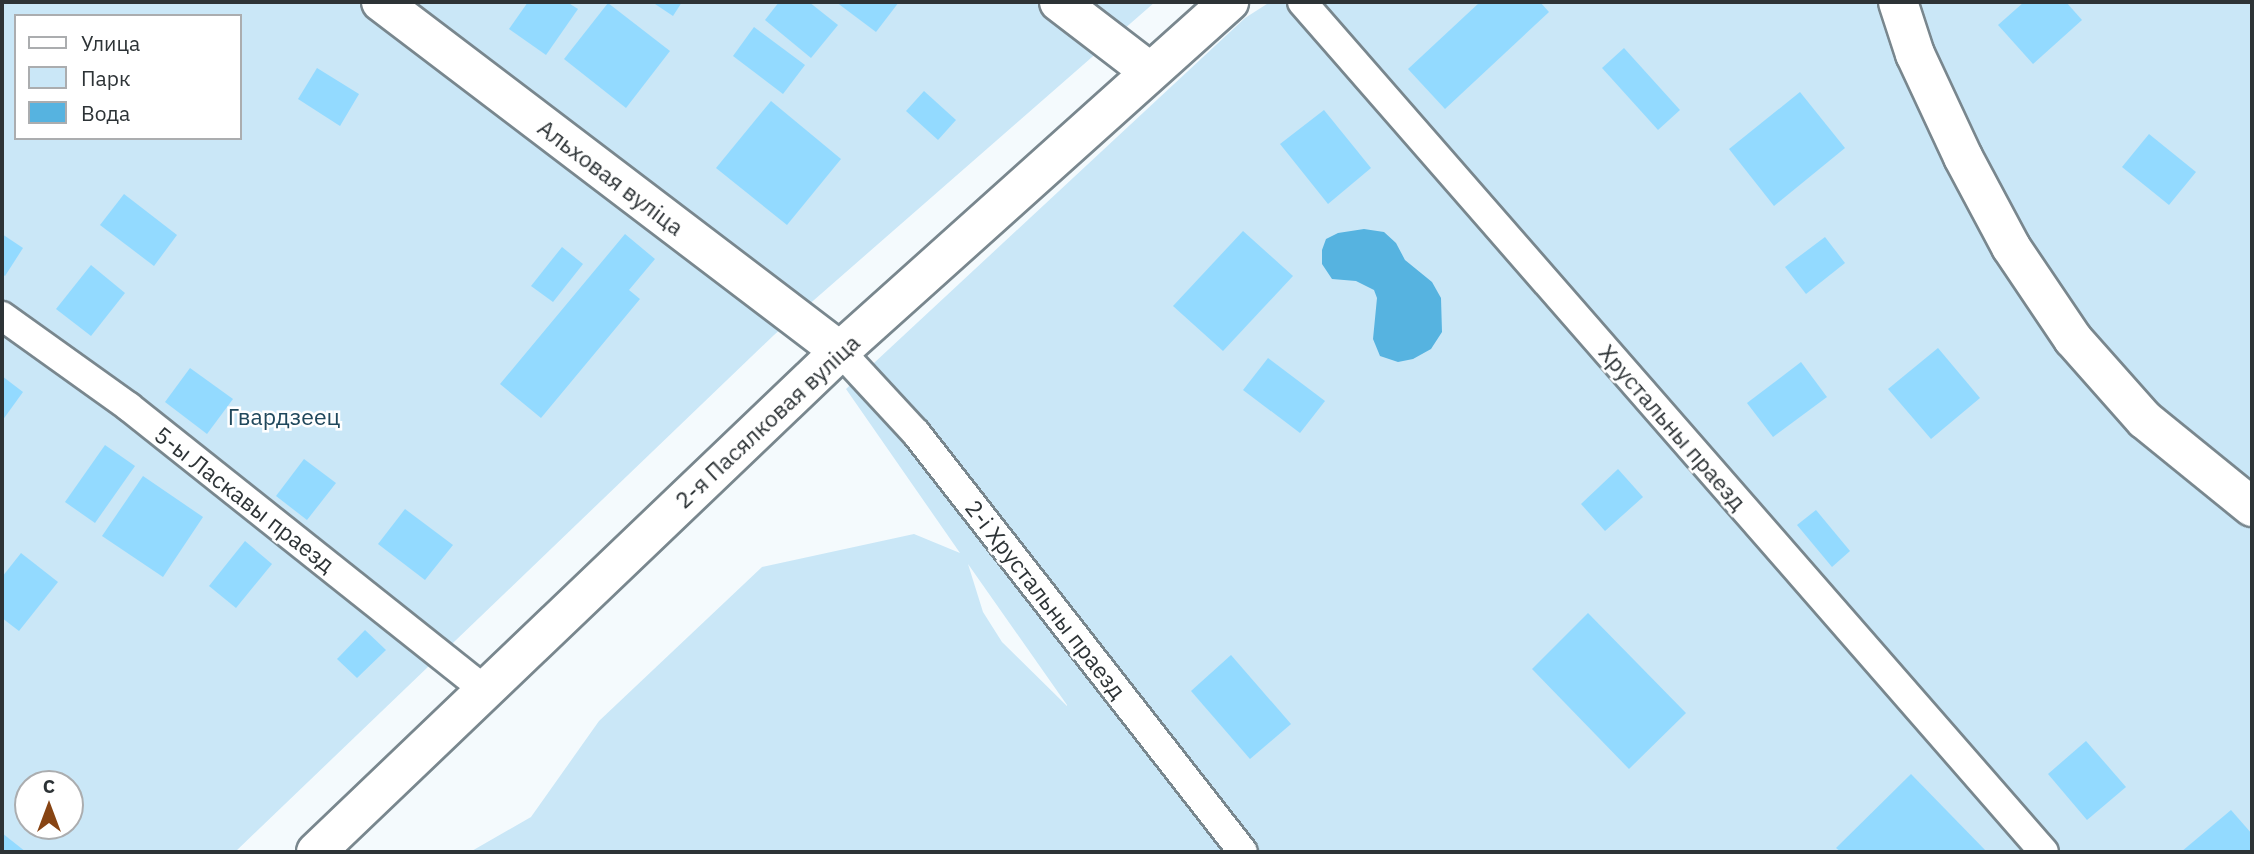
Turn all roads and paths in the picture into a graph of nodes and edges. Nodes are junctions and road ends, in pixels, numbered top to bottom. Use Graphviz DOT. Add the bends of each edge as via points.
graph roads {
  1 [pos="381,2"];
  2 [pos="1059,2"];
  3 [pos="1229,2"];
  4 [pos="1302,2"];
  5 [pos="1898,2"];
  6 [pos="1149,71"];
  7 [pos="2,316"];
  8 [pos="840,351"];
  9 [pos="2252,507"];
  10 [pos="484,689"];
  11 [pos="316,852"];
  12 [pos="1243,852"];
  13 [pos="2044,852"];
  1 -- 8 [label="street, Альховая вуліца"];
  2 -- 6 [label="street"];
  3 -- 6 [label="street, 2-я Пасялковая вуліца"];
  4 -- 13 [label="lane, Хрустальны праезд"];
  5 -- 9 [label="street" via="1915,54 1963,157 2011,247 2073,339 2145,420"];
  6 -- 8 [label="street, 2-я Пасялковая вуліца"];
  7 -- 10 [label="lane, 5-ы Ласкавы праезд" via="129,407"];
  8 -- 10 [label="street, 2-я Пасялковая вуліца"];
  8 -- 12 [label="lane, 2-і Хрустальны праезд" via="916,433"];
  10 -- 11 [label="street, 2-я Пасялковая вуліца"];
}
